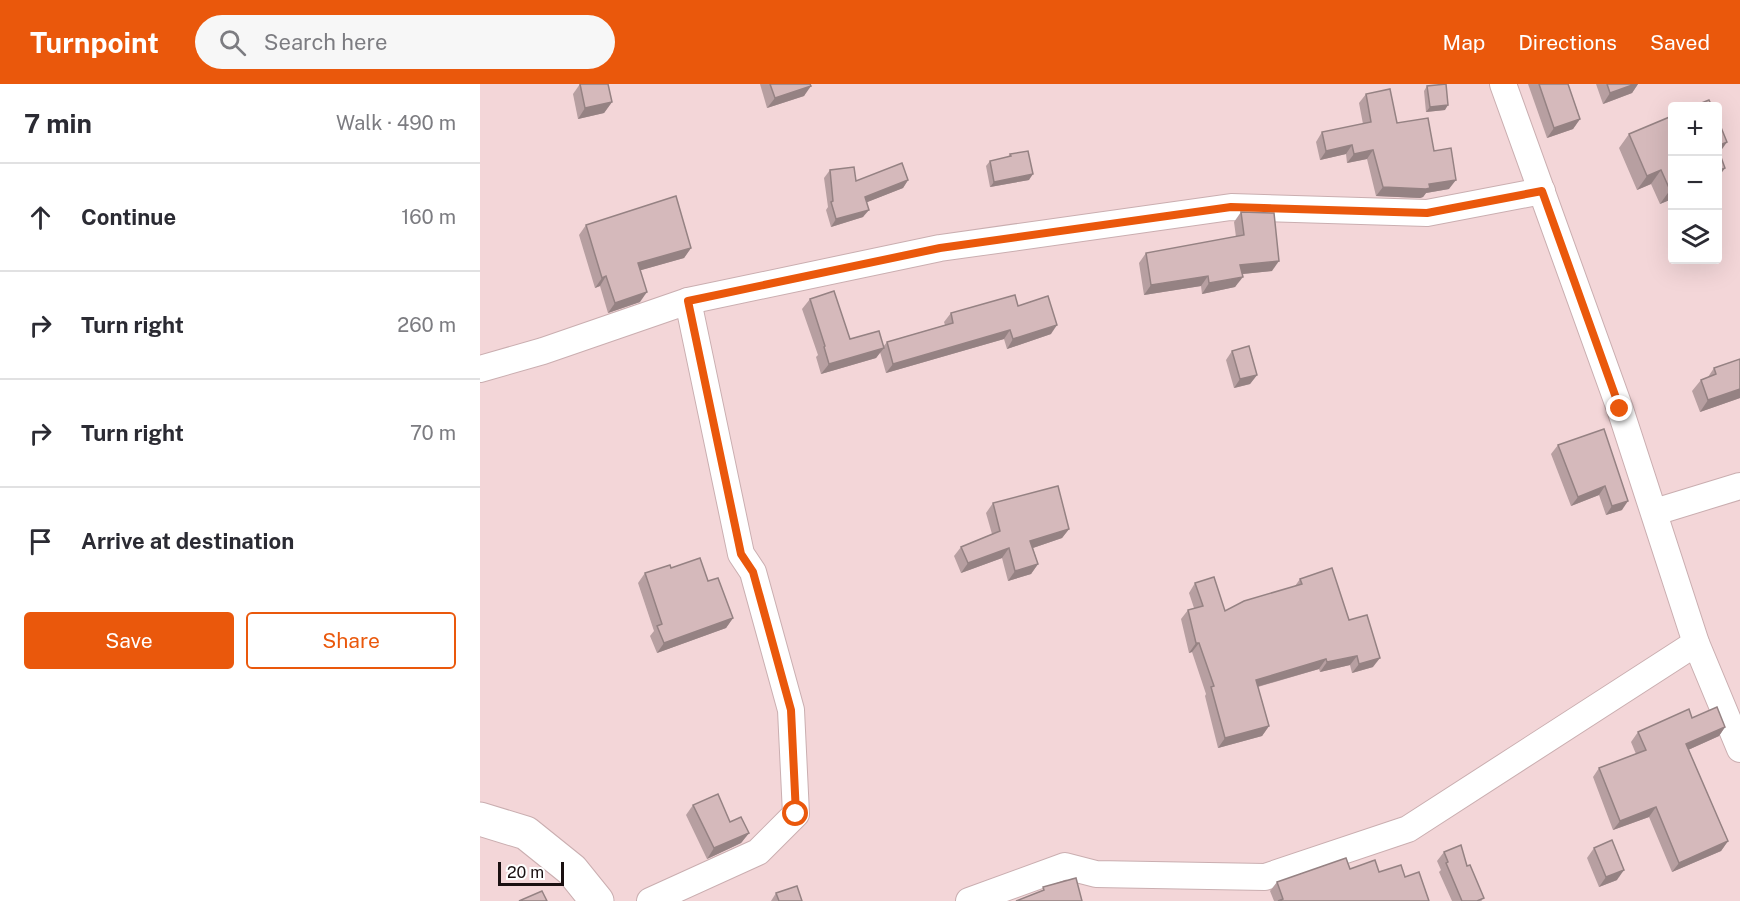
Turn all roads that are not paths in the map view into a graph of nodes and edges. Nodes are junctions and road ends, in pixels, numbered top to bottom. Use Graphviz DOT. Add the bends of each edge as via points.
graph roads {
  1 [pos="1503,84"];
  2 [pos="1542,191"];
  3 [pos="688,301"];
  4 [pos="480,369"];
  5 [pos="1740,486"];
  6 [pos="1655,512"];
  7 [pos="1696,643"];
  8 [pos="1740,749"];
  9 [pos="480,819"];
  10 [pos="597,901"];
  11 [pos="650,901"];
  12 [pos="969,901"];
  1 -- 2 [label="street"];
  2 -- 3 [label="street" via="1427,213 1231,207 940,248"];
  2 -- 6 [label="street"];
  3 -- 4 [label="street"];
  3 -- 11 [label="street" via="741,554 753,572 791,710 796,814 758,852"];
  5 -- 6 [label="street"];
  6 -- 7 [label="street"];
  7 -- 8 [label="street"];
  7 -- 12 [label="street" via="1408,829 1265,877 1096,874 1065,866"];
  9 -- 10 [label="main road" via="526,833 572,870"];
}
